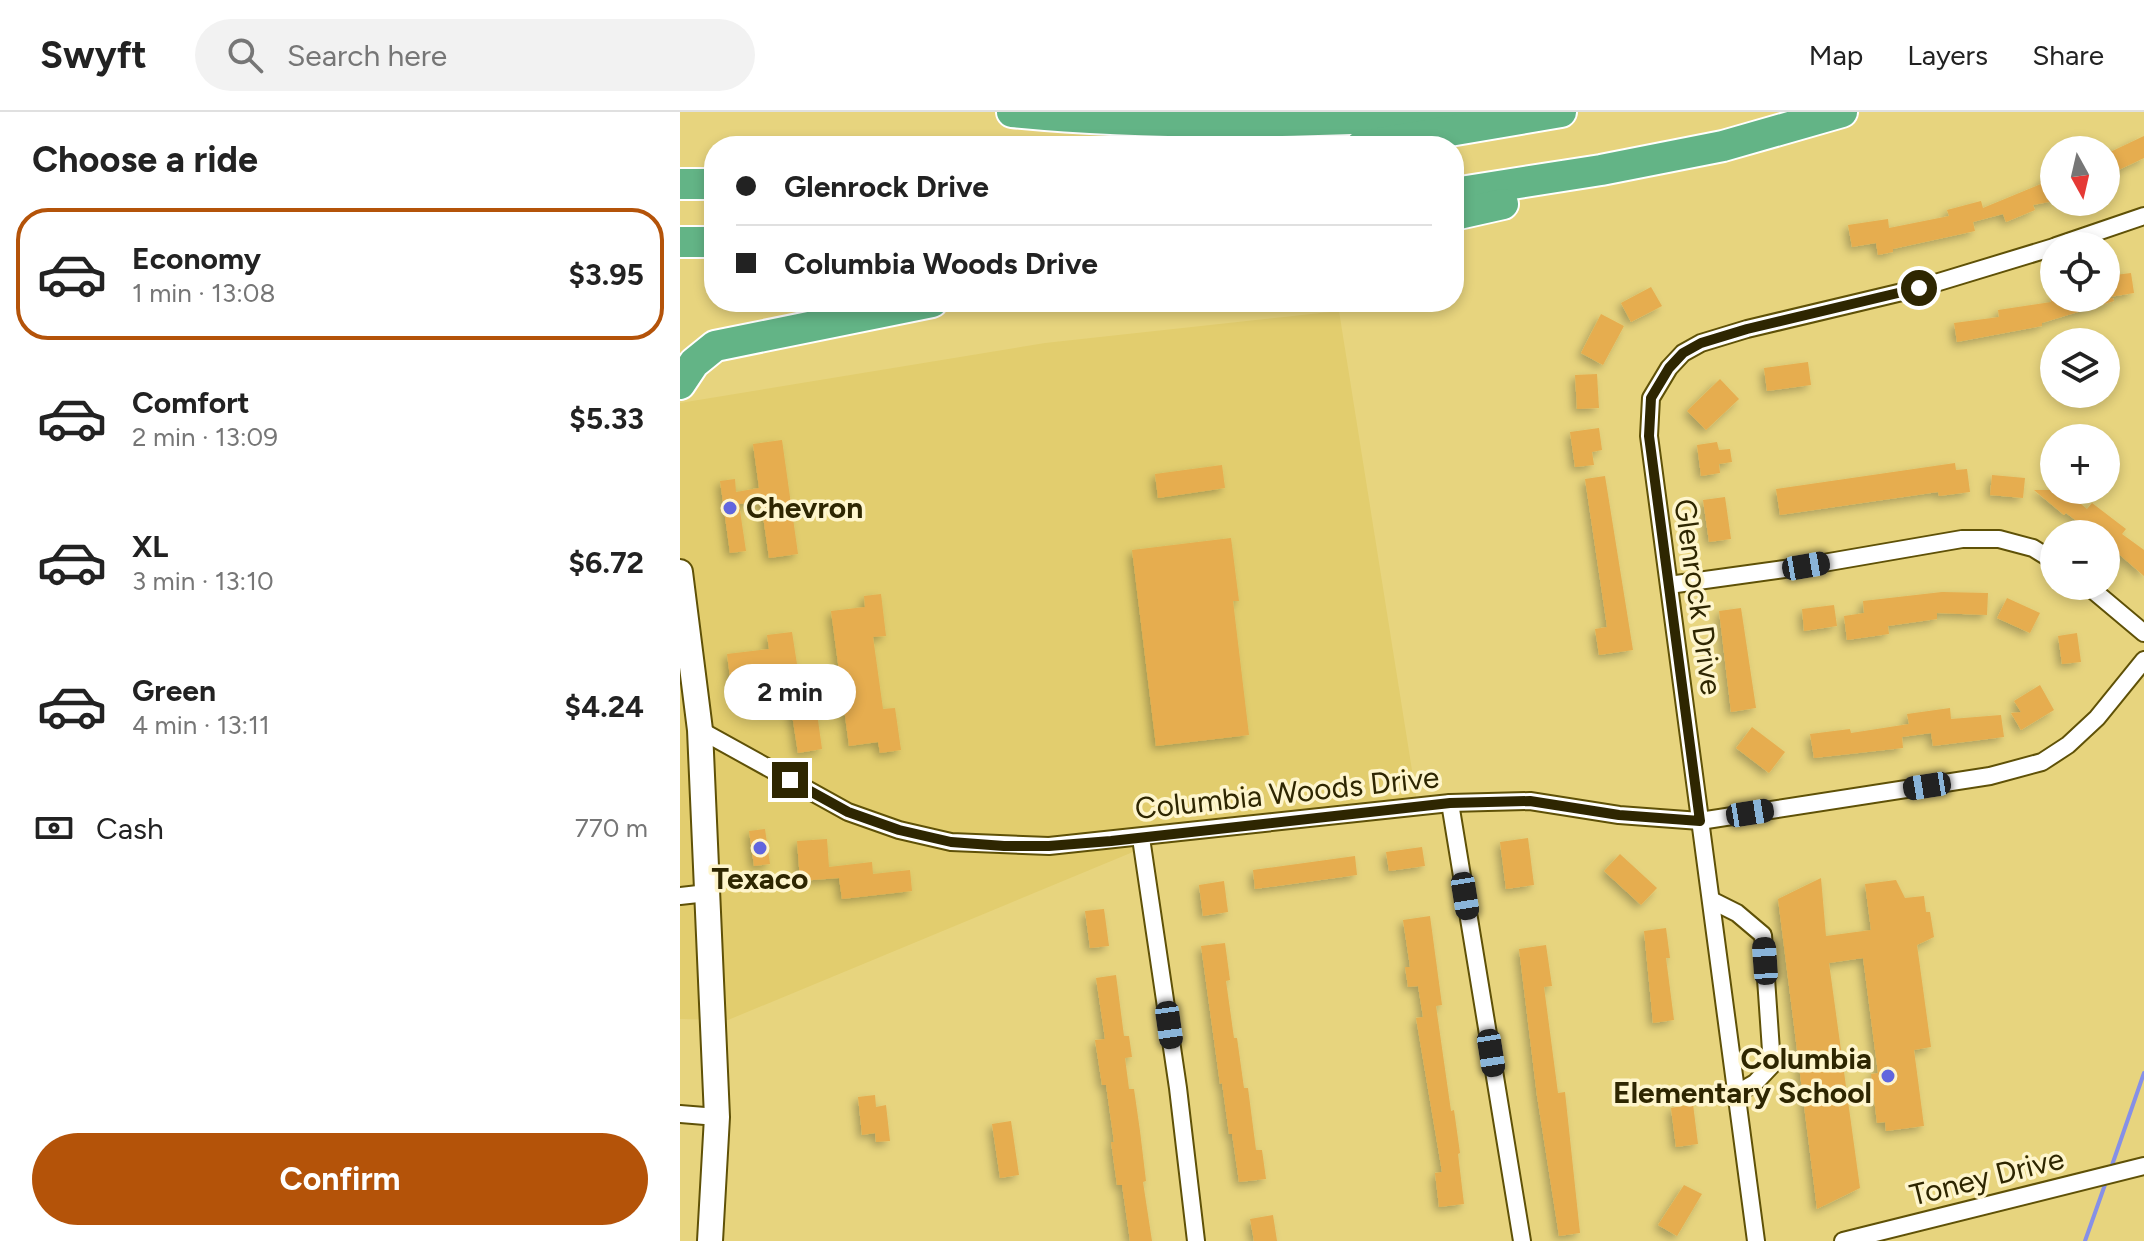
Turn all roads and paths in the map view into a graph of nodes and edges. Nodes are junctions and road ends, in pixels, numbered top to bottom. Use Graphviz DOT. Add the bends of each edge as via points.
graph roads {
  1 [pos="1012,112"];
  2 [pos="1498,112"];
  3 [pos="1561,112"];
  4 [pos="1842,112"];
  5 [pos="1420,136"];
  6 [pos="1723,146"];
  7 [pos="680,184"];
  8 [pos="704,184"];
  9 [pos="1464,191"];
  10 [pos="1464,212"];
  11 [pos="2144,216"];
  12 [pos="2097,232"];
  13 [pos="680,242"];
  14 [pos="704,242"];
  15 [pos="2040,251"];
  16 [pos="883,312"];
  17 [pos="715,346"];
  18 [pos="680,349"];
  19 [pos="680,384"];
  20 [pos="2040,552"];
  21 [pos="680,572"];
  22 [pos="1669,585"];
  23 [pos="2105,600"];
  24 [pos="2144,633"];
  25 [pos="2144,660"];
  26 [pos="700,730"];
  27 [pos="1450,803"];
  28 [pos="1700,821"];
  29 [pos="1141,838"];
  30 [pos="707,893"];
  31 [pos="680,896"];
  32 [pos="1711,900"];
  33 [pos="1736,1094"];
  34 [pos="680,1114"];
  35 [pos="717,1117"];
  36 [pos="2144,1166"];
  37 [pos="1885,1236"];
  38 [pos="710,1241"];
  39 [pos="1196,1241"];
  40 [pos="1522,1241"];
  41 [pos="1756,1241"];
  42 [pos="1843,1241"];
  1 -- 2 [label="highway" via="1222,121"];
  3 -- 5 [label="highway"];
  4 -- 6 [label="highway"];
  6 -- 9 [label="highway"];
  6 -- 10 [label="highway"];
  7 -- 8 [label="highway"];
  11 -- 12 [label="street, Glenrock Drive"];
  13 -- 14 [label="highway"];
  15 -- 22 [label="street, Glenrock Drive" via="1892,295 1747,329 1683,353 1651,398 1649,436"];
  16 -- 17 [label="highway"];
  17 -- 18 [label="highway"];
  17 -- 19 [label="highway"];
  20 -- 22 [label="street" via="1999,539 1962,539"];
  21 -- 26 [label="main road"];
  22 -- 28 [label="street, Glenrock Drive"];
  23 -- 24 [label="street"];
  25 -- 28 [label="street, Columbia Woods Drive" via="2097,718 2042,762 1990,776"];
  26 -- 29 [label="street, Columbia Woods Drive" via="848,812 899,830 951,842 1004,846"];
  26 -- 30 [label="main road"];
  27 -- 28 [label="street, Columbia Woods Drive" via="1530,801"];
  27 -- 29 [label="street, Columbia Woods Drive"];
  27 -- 40 [label="street"];
  28 -- 32 [label="street, Glenrock Drive"];
  29 -- 39 [label="street"];
  30 -- 31 [label="street"];
  30 -- 35 [label="main road"];
  32 -- 33 [label="street, Glenrock Drive"];
  32 -- 33 [label="street" via="1763,935 1772,1065"];
  33 -- 41 [label="street, Glenrock Drive"];
  34 -- 35 [label="street"];
  35 -- 38 [label="main road"];
  36 -- 37 [label="street, Toney Drive"];
  37 -- 42 [label="street, Toney Drive"];
}
